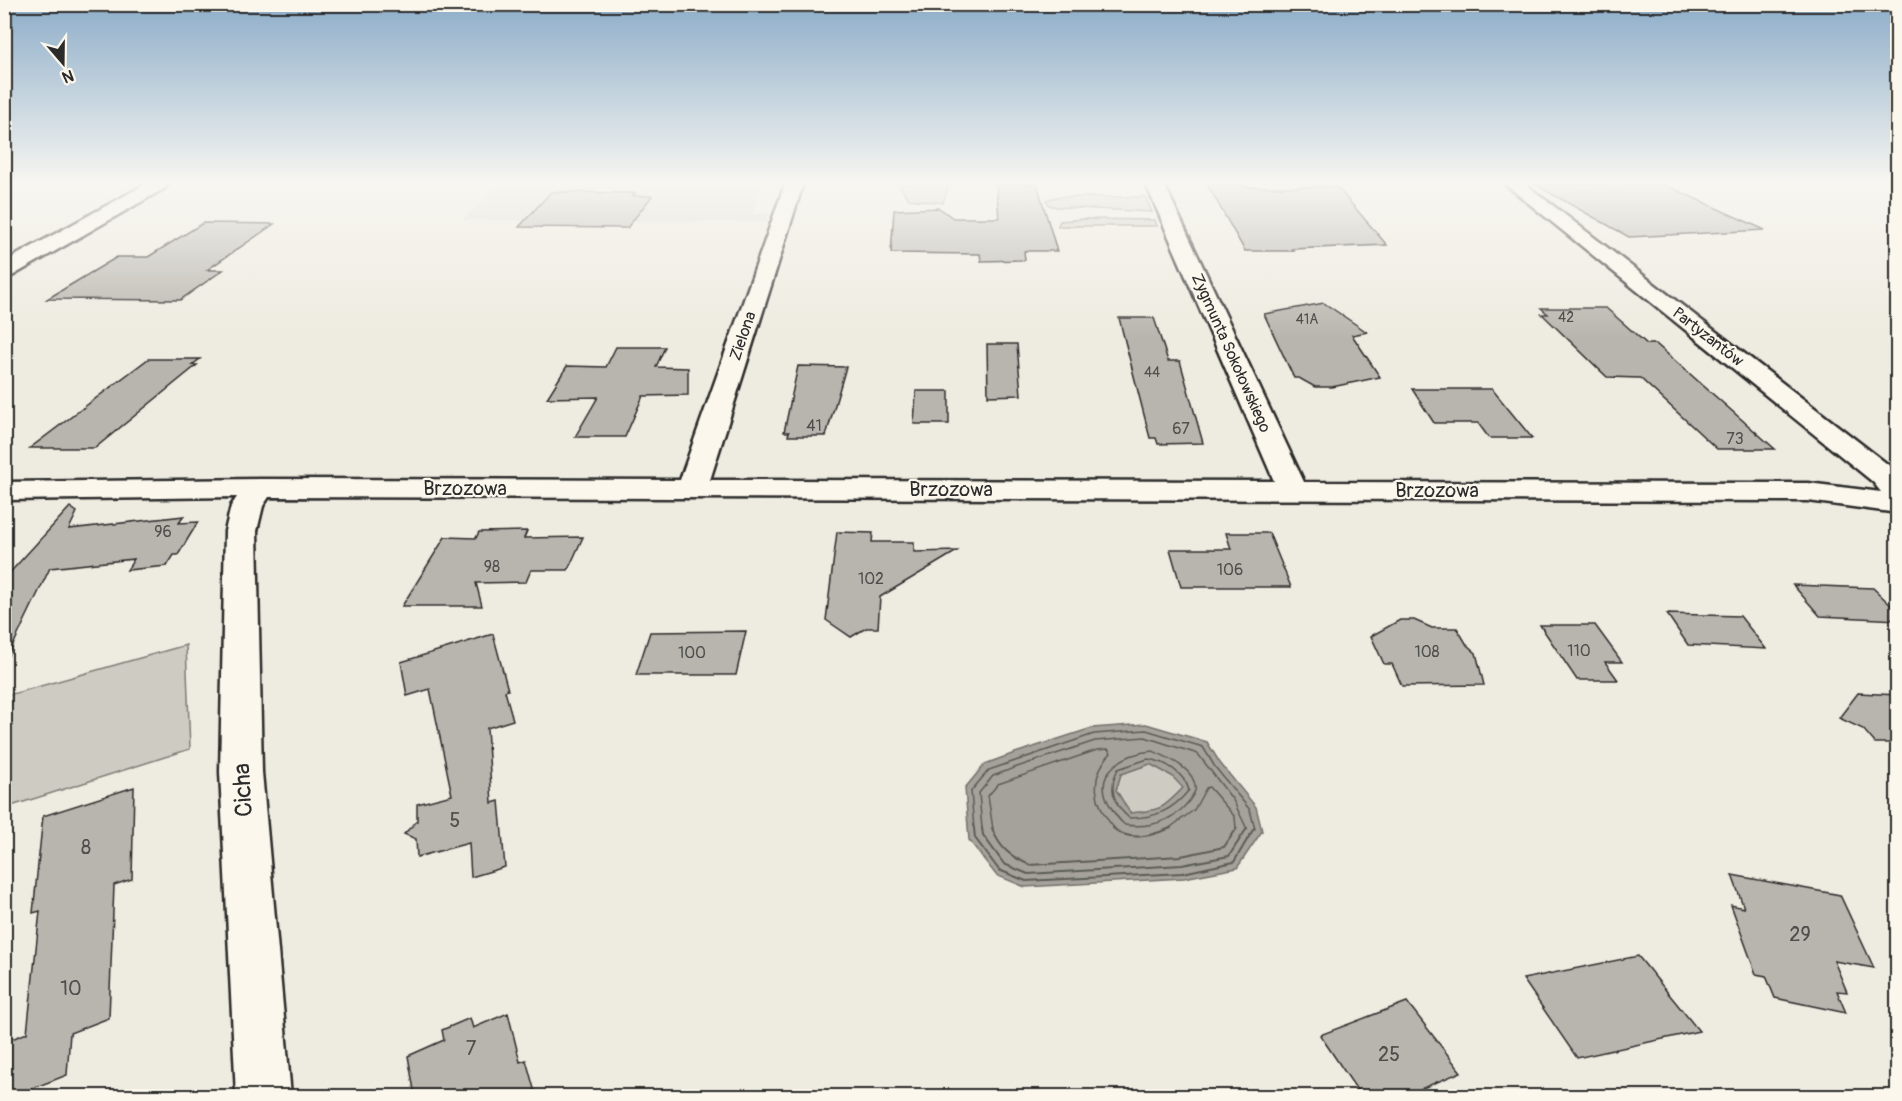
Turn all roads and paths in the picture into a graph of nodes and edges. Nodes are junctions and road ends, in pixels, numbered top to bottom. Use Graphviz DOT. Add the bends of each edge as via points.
graph roads {
  1 [pos="69,235"];
  2 [pos="777,235"];
  3 [pos="1178,235"];
  4 [pos="1579,235"];
  5 [pos="4,272"];
  6 [pos="261,488"];
  7 [pos="692,488"];
  8 [pos="1292,489"];
  9 [pos="4,491"];
  10 [pos="1898,494"];
  11 [pos="1898,504"];
  12 [pos="263,1096"];
  1 -- 5 [label="street"];
  2 -- 7 [label="street, Zielona"];
  3 -- 8 [label="street, Zygmunta Sokołowskiego"];
  4 -- 10 [label="street, Partyzantów" via="1884,476"];
  6 -- 7 [label="street, Brzozowa"];
  6 -- 9 [label="street, Brzozowa"];
  6 -- 12 [label="street, Cicha" via="247,506 240,531 241,772"];
  7 -- 8 [label="street, Brzozowa"];
  8 -- 11 [label="street, Brzozowa" via="1808,492"];
}
